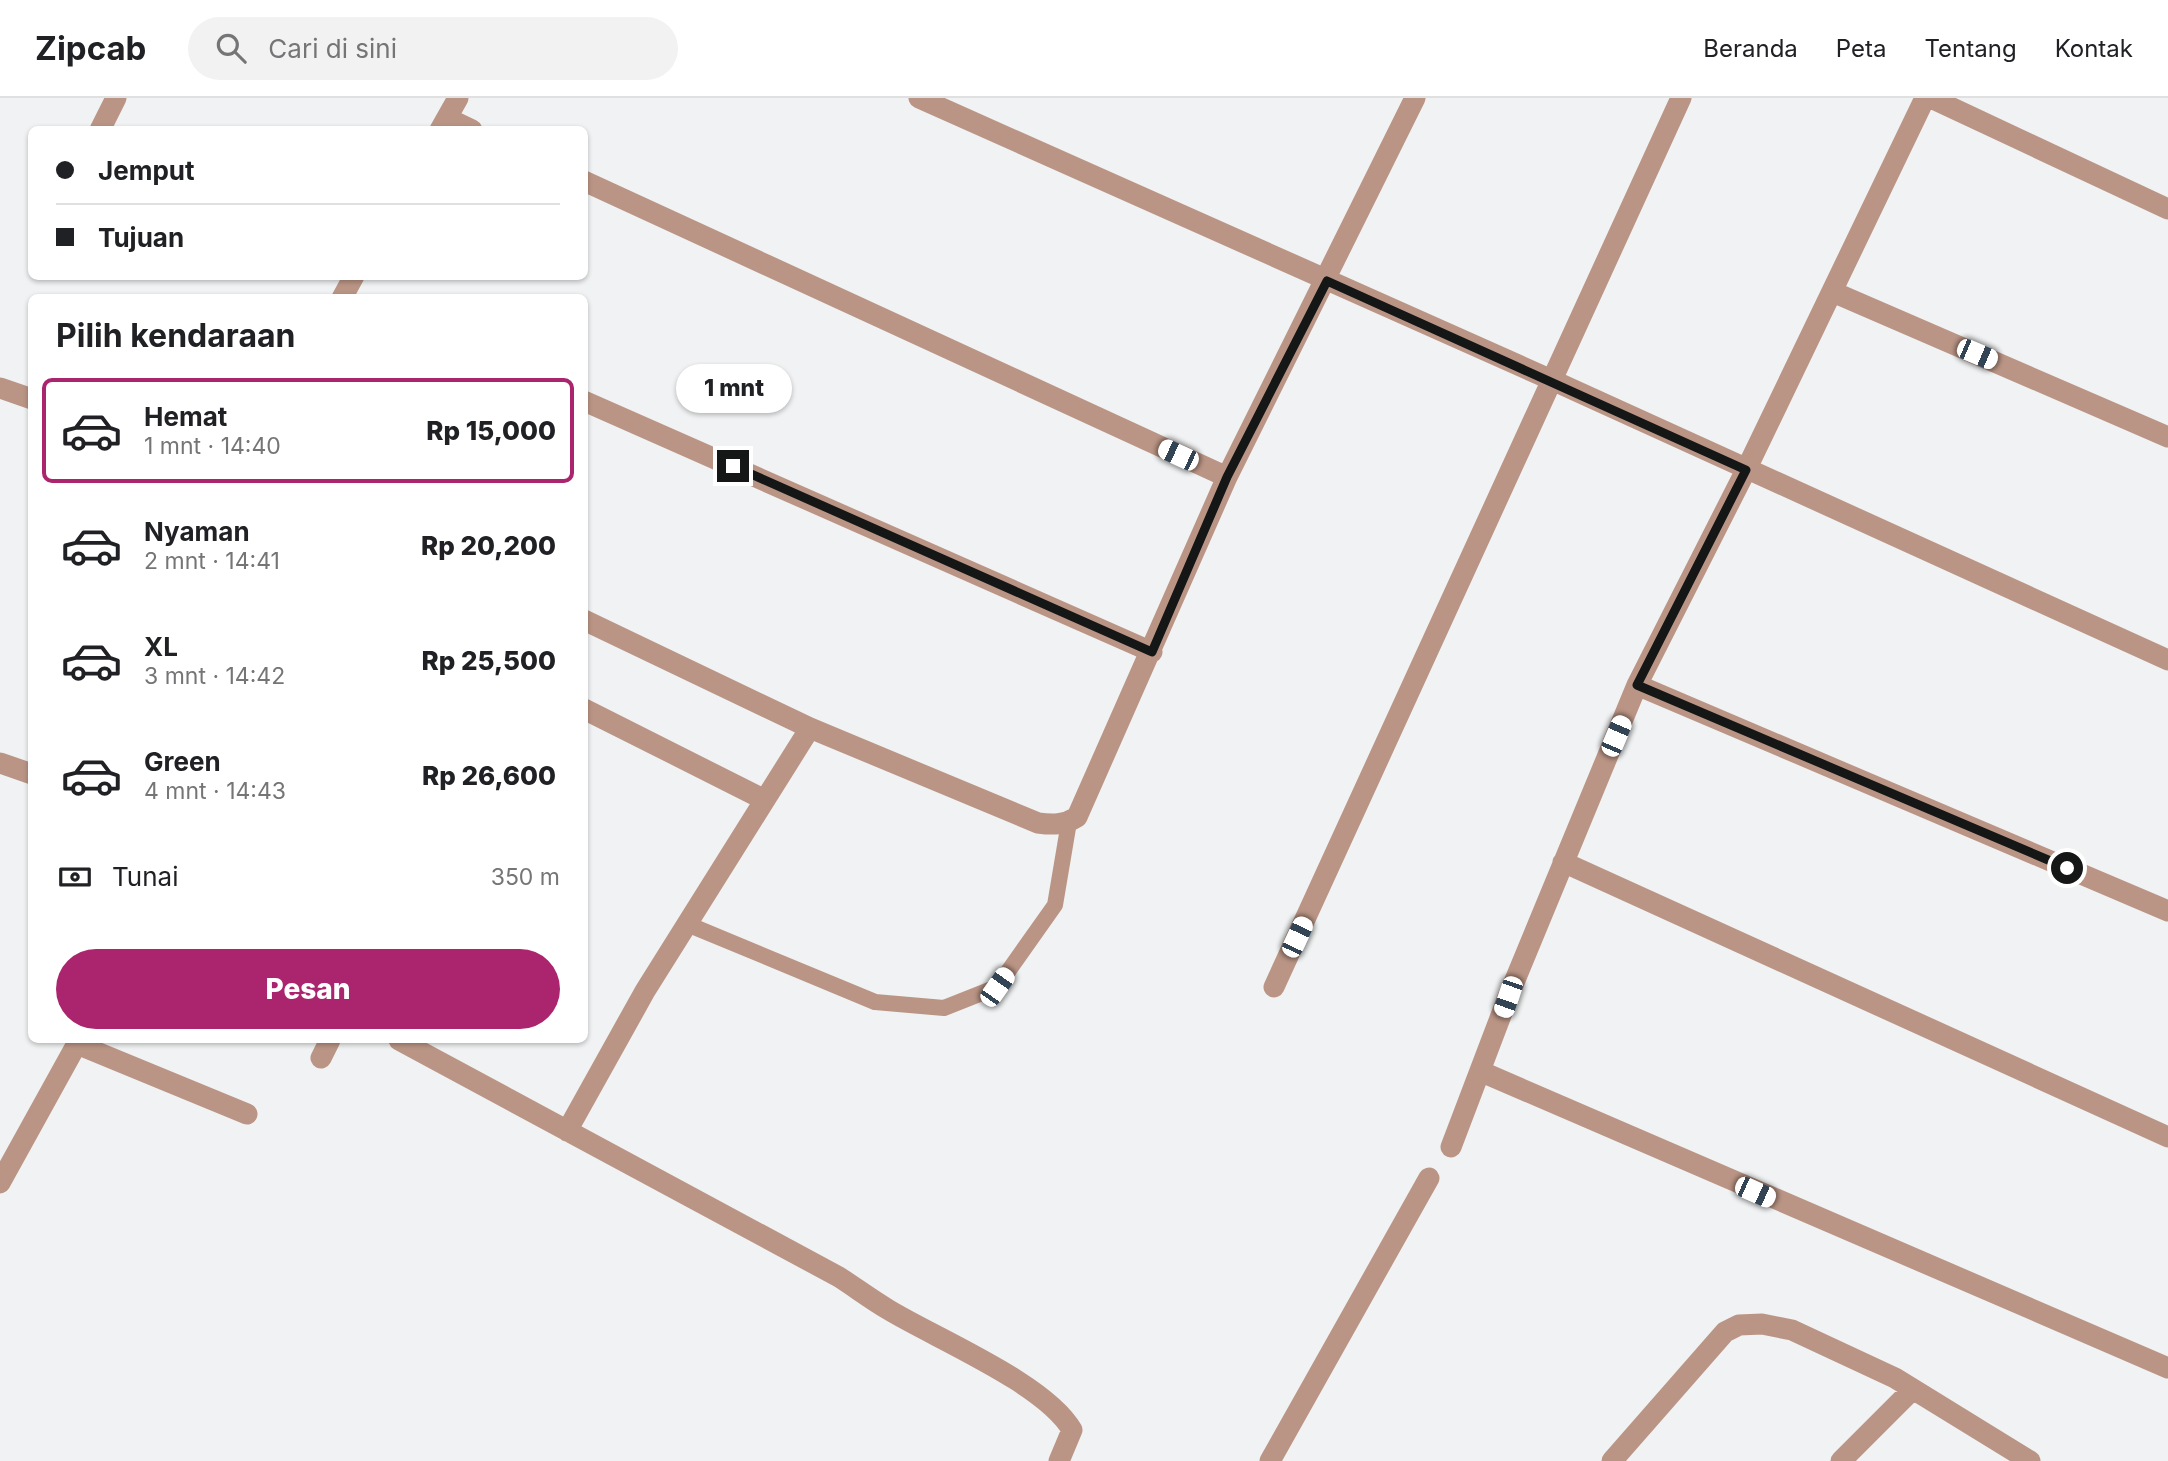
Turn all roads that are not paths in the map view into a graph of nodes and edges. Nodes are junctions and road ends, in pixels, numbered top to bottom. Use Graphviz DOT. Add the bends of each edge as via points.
graph roads {
  1 [pos="116,98"];
  2 [pos="458,98"];
  3 [pos="919,98"];
  4 [pos="1415,98"];
  5 [pos="1681,98"];
  6 [pos="1925,98"];
  7 [pos="1931,98"];
  8 [pos="443,124"];
  9 [pos="102,126"];
  10 [pos="588,183"];
  11 [pos="2168,209"];
  12 [pos="1327,281"];
  13 [pos="1833,292"];
  14 [pos="1554,381"];
  15 [pos="0,388"];
  16 [pos="28,398"];
  17 [pos="588,403"];
  18 [pos="2168,437"];
  19 [pos="1746,470"];
  20 [pos="1227,477"];
  21 [pos="588,622"];
  22 [pos="1152,652"];
  23 [pos="2168,660"];
  24 [pos="1637,685"];
  25 [pos="588,711"];
  26 [pos="810,728"];
  27 [pos="0,763"];
  28 [pos="28,773"];
  29 [pos="765,800"];
  30 [pos="1069,822"];
  31 [pos="1563,862"];
  32 [pos="2168,911"];
  33 [pos="687,925"];
  34 [pos="1274,987"];
  35 [pos="77,1043"];
  36 [pos="80,1043"];
  37 [pos="405,1043"];
  38 [pos="1482,1072"];
  39 [pos="247,1114"];
  40 [pos="567,1131"];
  41 [pos="2168,1137"];
  42 [pos="1451,1147"];
  43 [pos="1429,1178"];
  44 [pos="0,1183"];
  45 [pos="2168,1368"];
  46 [pos="1913,1389"];
  47 [pos="1059,1461"];
  48 [pos="1270,1461"];
  49 [pos="1613,1461"];
  50 [pos="1842,1461"];
  51 [pos="2030,1461"];
  1 -- 9 [label="street"];
  2 -- 8 [label="street"];
  3 -- 12 [label="street"];
  4 -- 12 [label="street"];
  5 -- 14 [label="street"];
  6 -- 13 [label="street"];
  7 -- 11 [label="street"];
  10 -- 20 [label="street"];
  12 -- 14 [label="street"];
  12 -- 20 [label="street"];
  13 -- 18 [label="street"];
  13 -- 19 [label="street"];
  14 -- 19 [label="street"];
  14 -- 34 [label="street"];
  15 -- 16 [label="street"];
  17 -- 22 [label="street"];
  19 -- 23 [label="street"];
  19 -- 24 [label="street"];
  20 -- 22 [label="street"];
  21 -- 26 [label="street"];
  22 -- 30 [label="street" via="1077,817"];
  24 -- 31 [label="street"];
  24 -- 32 [label="street"];
  25 -- 29 [label="street"];
  26 -- 29 [label="street"];
  26 -- 30 [label="street" via="1038,823"];
  27 -- 28 [label="street"];
  29 -- 33 [label="street"];
  30 -- 33 [label="lane" via="1055,905 997,987 944,1008 875,1002"];
  31 -- 38 [label="street"];
  31 -- 41 [label="street"];
  33 -- 40 [label="street"];
  35 -- 44 [label="street"];
  36 -- 39 [label="street"];
  37 -- 40 [label="street"];
  38 -- 42 [label="street"];
  38 -- 45 [label="street"];
  40 -- 47 [label="street" via="1005,1373 1064,1416 1072,1430"];
  43 -- 48 [label="street"];
  46 -- 49 [label="street" via="1792,1330 1740,1325 1725,1332"];
  46 -- 50 [label="street"];
  46 -- 51 [label="street"];
}
